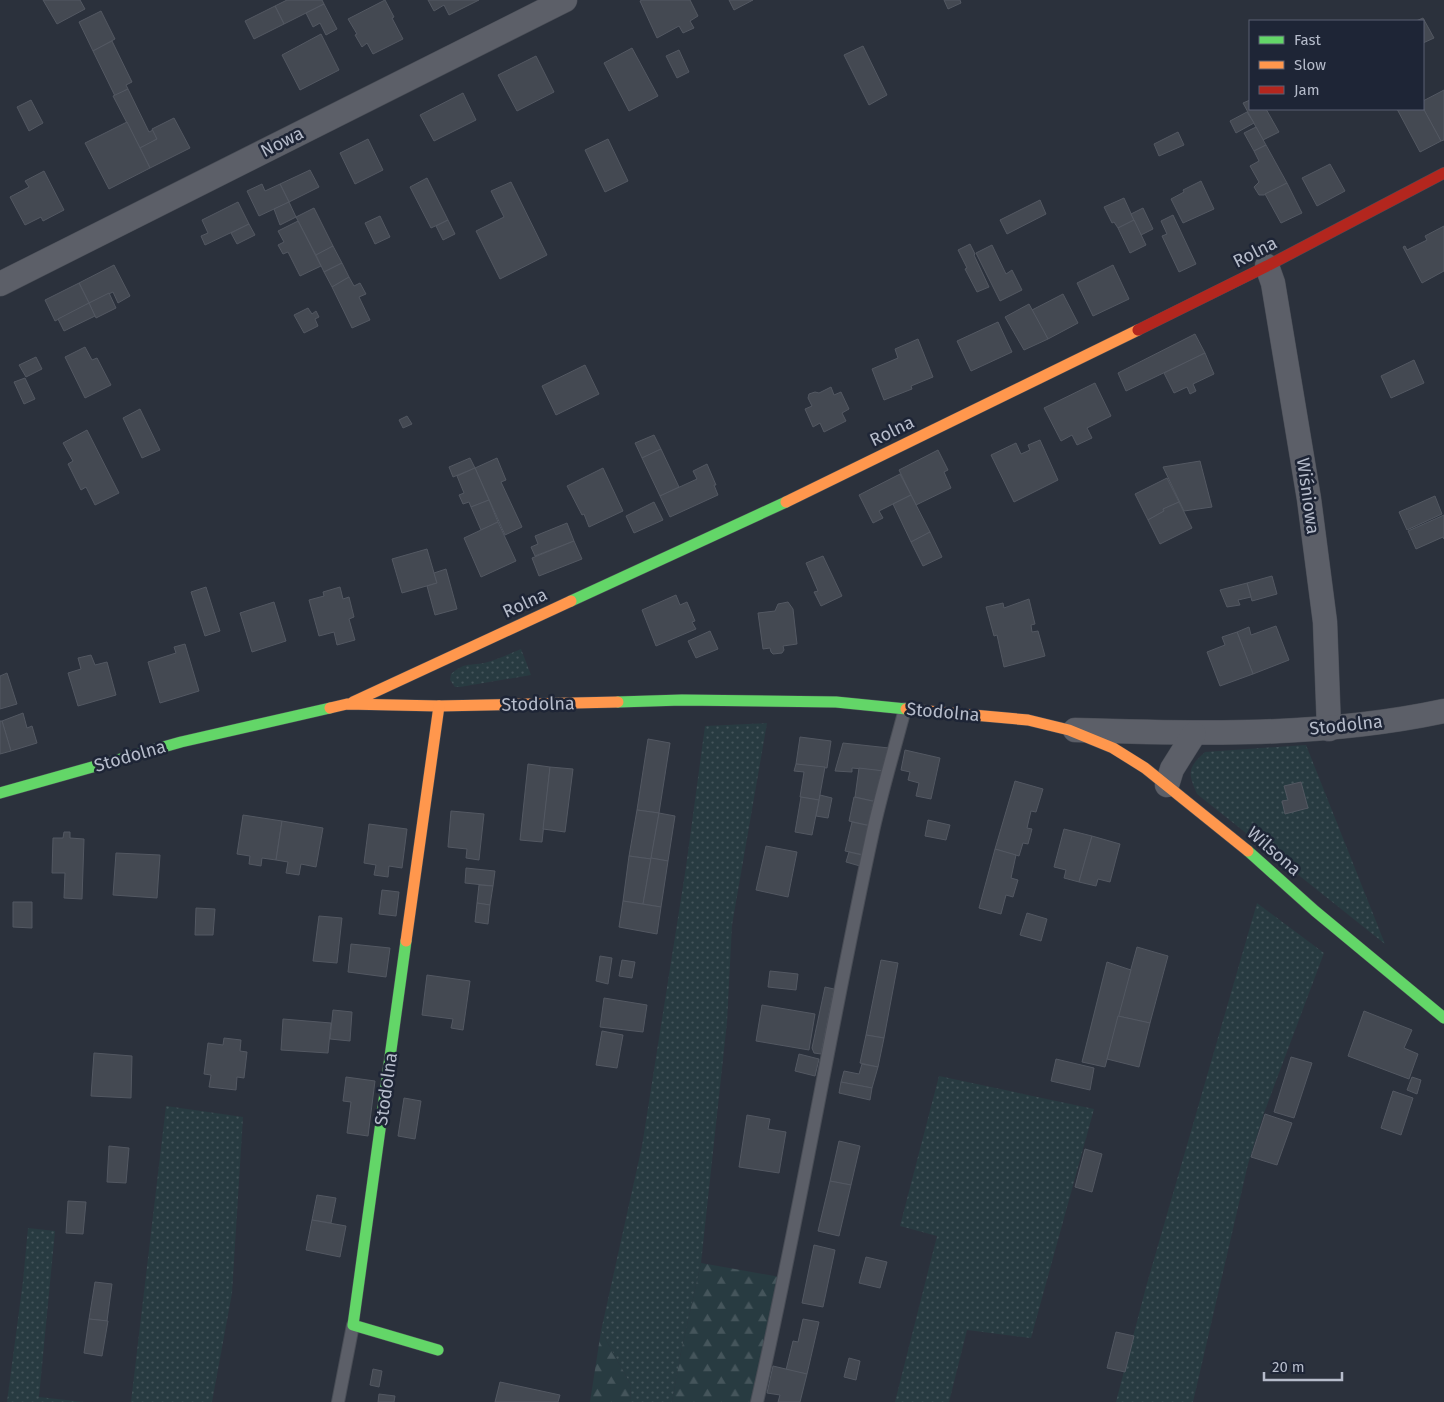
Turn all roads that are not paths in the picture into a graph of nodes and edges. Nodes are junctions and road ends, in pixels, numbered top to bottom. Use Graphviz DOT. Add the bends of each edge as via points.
graph roads {
  1 [pos="565,0"];
  2 [pos="1444,173"];
  3 [pos="1267,266"];
  4 [pos="0,284"];
  5 [pos="347,704"];
  6 [pos="439,706"];
  7 [pos="905,709"];
  8 [pos="1444,711"];
  9 [pos="1329,729"];
  10 [pos="1069,730"];
  11 [pos="1194,734"];
  12 [pos="1168,785"];
  13 [pos="0,792"];
  14 [pos="1444,1018"];
  15 [pos="353,1325"];
  16 [pos="438,1350"];
  17 [pos="338,1402"];
  18 [pos="757,1402"];
  1 -- 4 [label="street, Nowa"];
  2 -- 3 [label="street, Rolna"];
  3 -- 5 [label="street, Rolna" via="814,489"];
  3 -- 9 [label="street, Wiśniowa" via="1273,283 1309,499 1325,622"];
  5 -- 6 [label="street, Stodolna"];
  5 -- 13 [label="street, Stodolna" via="181,742"];
  6 -- 7 [label="street, Stodolna" via="682,700 836,702"];
  6 -- 15 [label="street, Stodolna"];
  7 -- 10 [label="street, Stodolna" via="1028,720"];
  7 -- 18 [label="lane" via="872,834"];
  8 -- 9 [label="street, Stodolna"];
  9 -- 11 [label="street, Stodolna"];
  10 -- 11 [label="street, Stodolna"];
  10 -- 12 [label="street, Wilsona" via="1113,748"];
  11 -- 12 [label="street" via="1172,769"];
  12 -- 14 [label="street, Wilsona"];
  15 -- 16 [label="street"];
  15 -- 17 [label="lane"];
}
